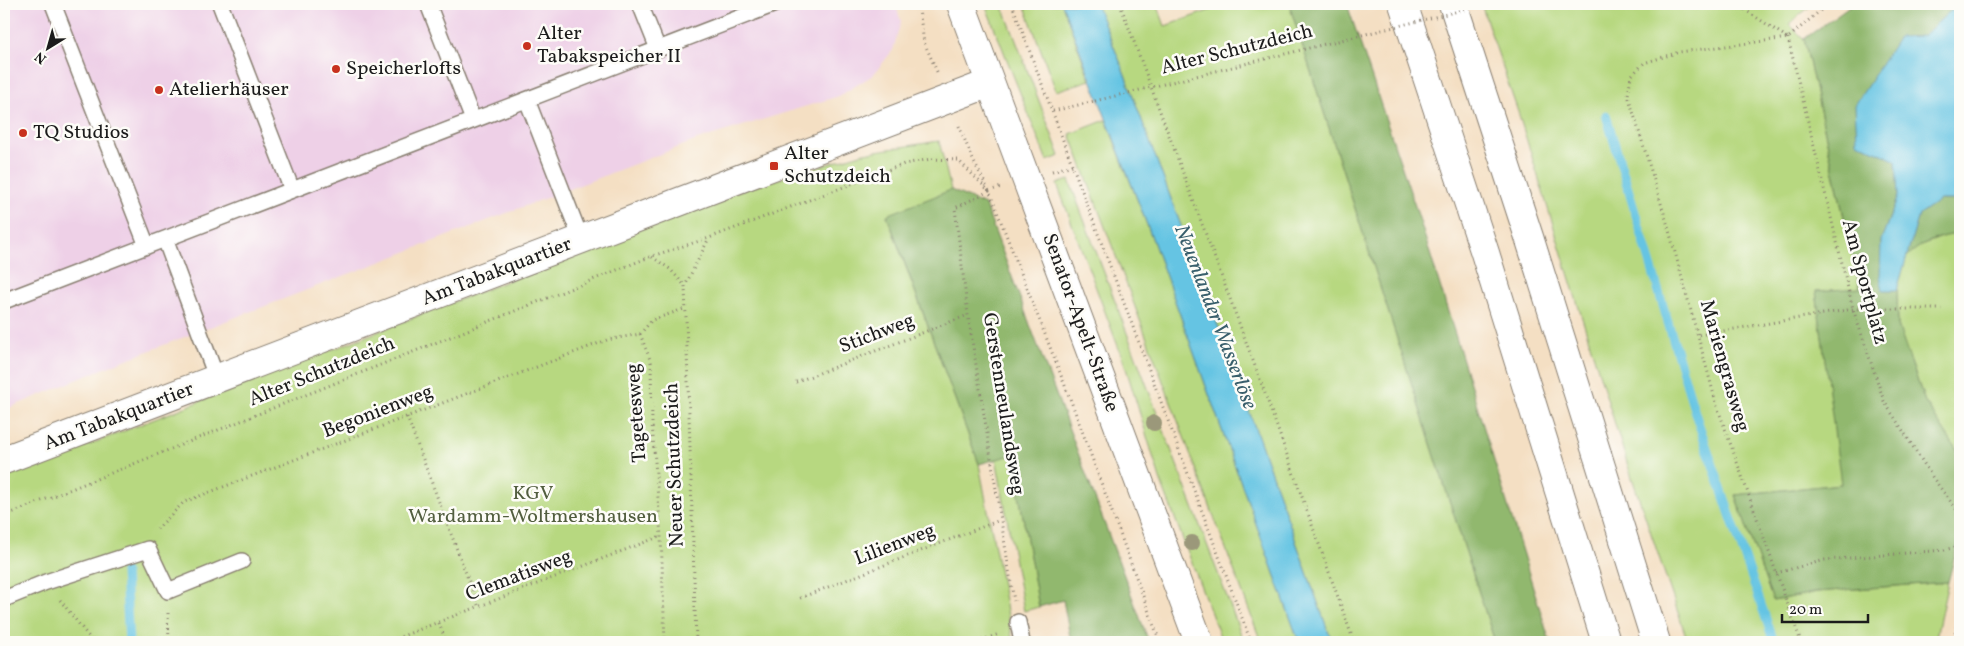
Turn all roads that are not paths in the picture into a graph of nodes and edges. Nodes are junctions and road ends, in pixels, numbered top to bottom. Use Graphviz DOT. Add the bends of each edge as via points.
graph roads {
  1 [pos="53,4"];
  2 [pos="220,4"];
  3 [pos="428,4"];
  4 [pos="640,4"];
  5 [pos="775,4"];
  6 [pos="961,4"];
  7 [pos="1403,4"];
  8 [pos="1453,4"];
  9 [pos="658,49"];
  10 [pos="990,83"];
  11 [pos="526,100"];
  12 [pos="473,120"];
  13 [pos="292,190"];
  14 [pos="165,239"];
  15 [pos="581,239"];
  16 [pos="147,246"];
  17 [pos="4,301"];
  18 [pos="217,379"];
  19 [pos="4,460"];
  20 [pos="242,561"];
  21 [pos="4,599"];
  22 [pos="1018,622"];
  23 [pos="1022,642"];
  24 [pos="1199,642"];
  25 [pos="1606,642"];
  26 [pos="1656,642"];
  1 -- 16 [label="lane"];
  2 -- 13 [label="lane"];
  3 -- 12 [label="lane"];
  4 -- 9 [label="lane"];
  5 -- 9 [label="lane"];
  6 -- 10 [label="main road, Senator-Apelt-Straße"];
  7 -- 25 [label="main road"];
  8 -- 26 [label="main road"];
  9 -- 11 [label="lane"];
  10 -- 15 [label="main road, Am Tabakquartier"];
  10 -- 24 [label="main road, Senator-Apelt-Straße"];
  11 -- 12 [label="lane"];
  11 -- 15 [label="lane"];
  12 -- 13 [label="lane"];
  13 -- 14 [label="lane"];
  14 -- 16 [label="lane"];
  14 -- 18 [label="lane"];
  15 -- 18 [label="main road, Am Tabakquartier"];
  16 -- 17 [label="lane"];
  18 -- 19 [label="main road, Am Tabakquartier"];
  20 -- 21 [label="lane" via="168,591 148,549"];
  22 -- 23 [label="lane"];
}
